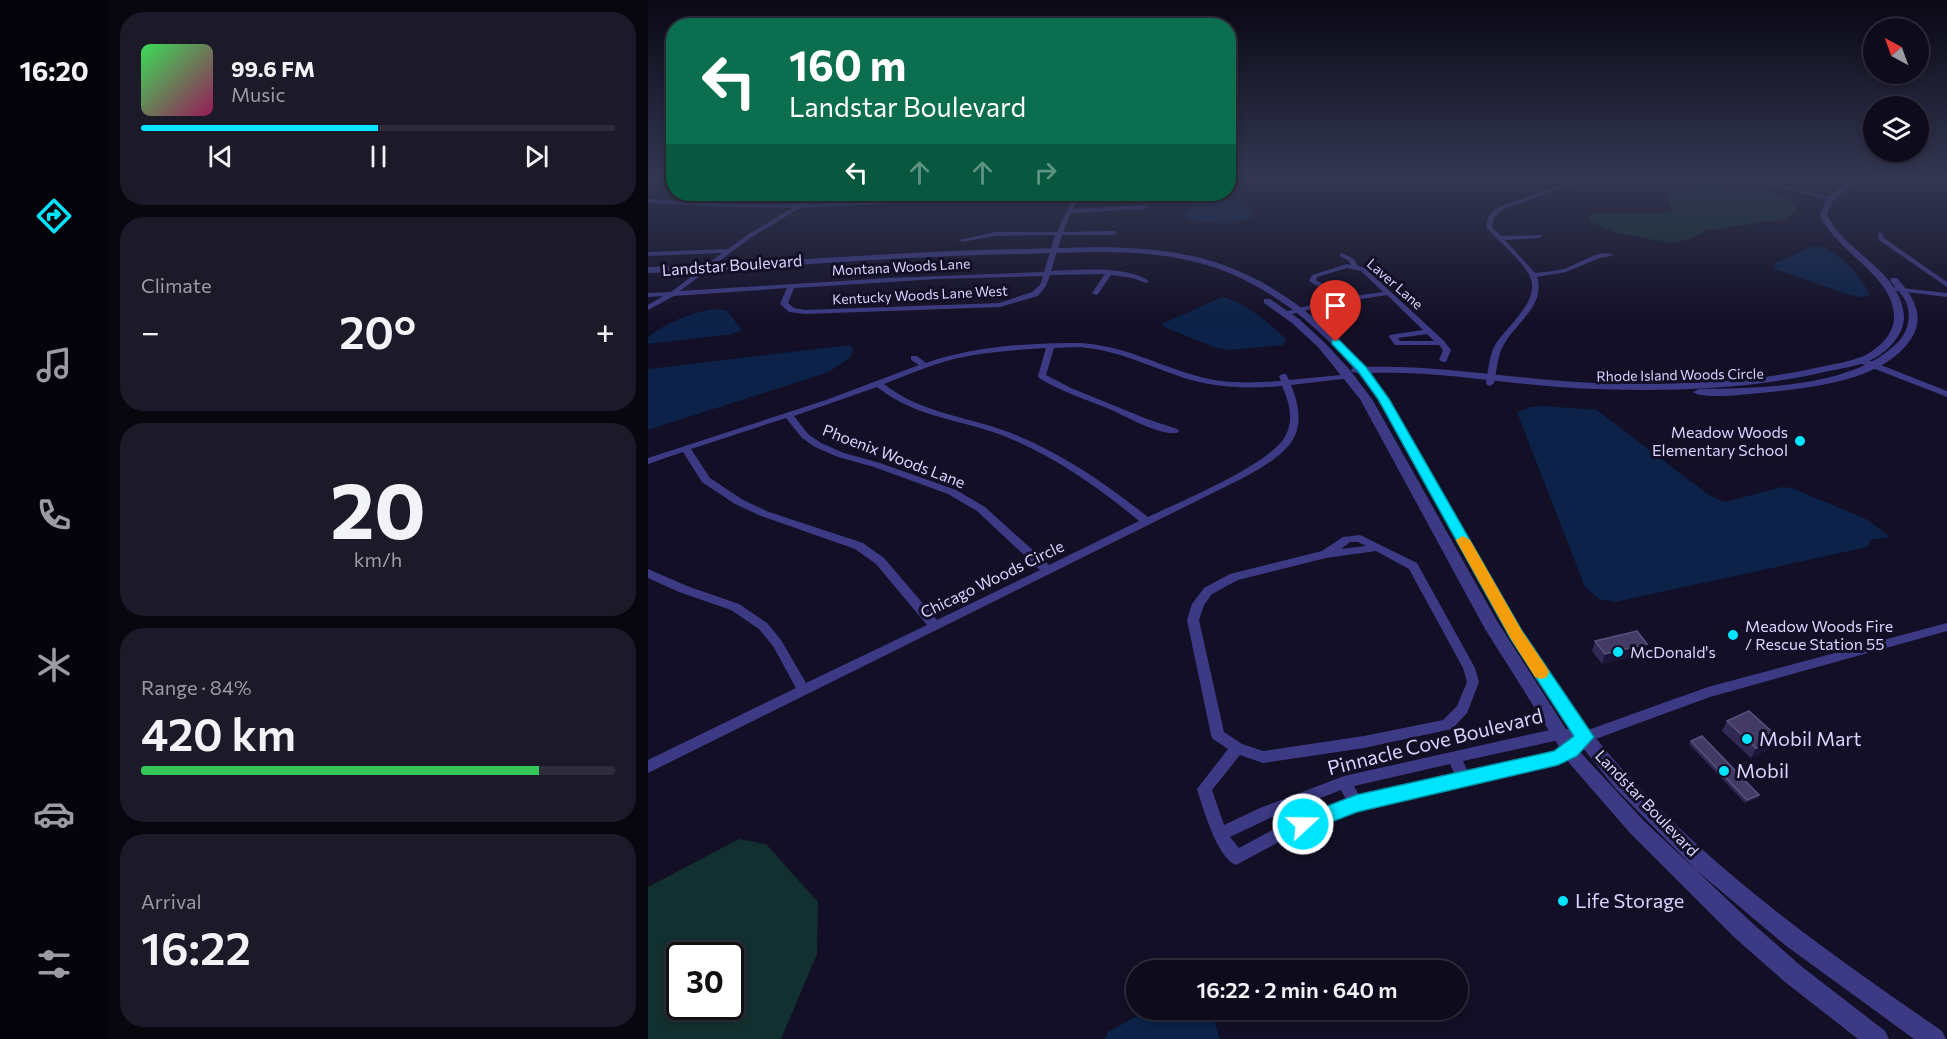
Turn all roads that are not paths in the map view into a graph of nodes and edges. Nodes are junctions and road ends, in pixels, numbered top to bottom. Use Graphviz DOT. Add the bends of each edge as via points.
graph roads {
  1 [pos="764,226"];
  2 [pos="1062,226"];
  3 [pos="1489,226"];
  4 [pos="1828,226"];
  5 [pos="1114,233"];
  6 [pos="1059,234"];
  7 [pos="1880,234"];
  8 [pos="1539,236"];
  9 [pos="1499,238"];
  10 [pos="962,240"];
  11 [pos="727,251"];
  12 [pos="1055,253"];
  13 [pos="648,254"];
  14 [pos="1342,255"];
  15 [pos="1611,255"];
  16 [pos="1355,266"];
  17 [pos="648,270"];
  18 [pos="701,271"];
  19 [pos="1048,273"];
  20 [pos="1109,273"];
  21 [pos="1534,275"];
  22 [pos="648,276"];
  23 [pos="1146,281"];
  24 [pos="792,285"];
  25 [pos="1947,285"];
  26 [pos="1898,290"];
  27 [pos="1096,293"];
  28 [pos="1387,293"];
  29 [pos="672,294"];
  30 [pos="648,295"];
  31 [pos="1947,295"];
  32 [pos="1346,301"];
  33 [pos="648,308"];
  34 [pos="1296,315"];
  35 [pos="1428,331"];
  36 [pos="1441,343"];
  37 [pos="1050,347"];
  38 [pos="914,358"];
  39 [pos="1443,360"];
  40 [pos="1867,361"];
  41 [pos="925,366"];
  42 [pos="1356,372"];
  43 [pos="1284,379"];
  44 [pos="1490,380"];
  45 [pos="878,384"];
  46 [pos="1947,394"];
  47 [pos="788,415"];
  48 [pos="1174,431"];
  49 [pos="685,448"];
  50 [pos="648,461"];
  51 [pos="1147,522"];
  52 [pos="1047,570"];
  53 [pos="648,573"];
  54 [pos="935,626"];
  55 [pos="1947,627"];
  56 [pos="804,691"];
  57 [pos="1559,734"];
  58 [pos="1577,744"];
  59 [pos="1237,748"];
  60 [pos="1454,757"];
  61 [pos="649,763"];
  62 [pos="1464,779"];
  63 [pos="1344,782"];
  64 [pos="1356,804"];
  65 [pos="1220,834"];
  66 [pos="1877,1039"];
  67 [pos="1934,1039"];
  1 -- 11 [label="street"];
  2 -- 6 [label="street, Kentucky Woods Lane West"];
  3 -- 9 [label="street"];
  4 -- 26 [label="street" via="1844,244 1890,275"];
  5 -- 6 [label="street"];
  6 -- 10 [label="street" via="995,234"];
  6 -- 12 [label="street, Kentucky Woods Lane West"];
  7 -- 25 [label="street" via="1881,239"];
  8 -- 9 [label="street"];
  9 -- 21 [label="street"];
  11 -- 13 [label="street"];
  11 -- 18 [label="street"];
  12 -- 18 [label="street, Landstar Boulevard" via="898,255"];
  12 -- 19 [label="street, Kentucky Woods Lane West"];
  12 -- 34 [label="street, Landstar Boulevard" via="1130,251 1194,259 1241,276"];
  14 -- 16 [label="street"];
  15 -- 21 [label="street" via="1564,271"];
  16 -- 28 [label="street, Laver Lane"];
  16 -- 32 [label="street, Laver Lane" via="1314,276 1312,281"];
  17 -- 18 [label="street, Landstar Boulevard"];
  18 -- 22 [label="street, Landstar Boulevard"];
  18 -- 29 [label="street"];
  19 -- 20 [label="street, Montana Woods Lane"];
  19 -- 24 [label="street, Montana Woods Lane"];
  19 -- 24 [label="street, Kentucky Woods Lane West" via="1035,294 1000,305 820,313 792,310 784,304"];
  20 -- 23 [label="street, Montana Woods Lane"];
  20 -- 27 [label="street"];
  21 -- 44 [label="street" via="1531,305 1498,347"];
  24 -- 29 [label="street, Montana Woods Lane"];
  26 -- 31 [label="street"];
  26 -- 40 [label="street, Rhode Island Woods Circle" via="1897,332"];
  28 -- 32 [label="street"];
  28 -- 35 [label="street, Laver Lane"];
  29 -- 30 [label="street, Montana Woods Lane"];
  29 -- 33 [label="street"];
  32 -- 34 [label="street"];
  34 -- 42 [label="street, Landstar Boulevard"];
  34 -- 42 [label="street, Landstar Boulevard" via="1322,344"];
  35 -- 36 [label="street, Laver Lane"];
  35 -- 36 [label="street" via="1393,337 1398,343"];
  36 -- 39 [label="street" via="1447,350"];
  37 -- 41 [label="street" via="977,352"];
  37 -- 43 [label="street" via="1102,347 1132,353 1193,377 1232,384"];
  37 -- 48 [label="street" via="1042,376 1049,381 1154,428"];
  38 -- 41 [label="street"];
  40 -- 44 [label="street, Rhode Island Woods Circle" via="1848,376 1719,392 1599,393"];
  40 -- 46 [label="street"];
  41 -- 45 [label="street"];
  42 -- 43 [label="street"];
  42 -- 44 [label="street, Rhode Island Woods Circle"];
  42 -- 57 [label="street, Landstar Boulevard" via="1366,399 1491,625"];
  42 -- 58 [label="street, Landstar Boulevard" via="1383,399"];
  43 -- 51 [label="street, Chicago Woods Circle" via="1295,411 1292,437 1273,457"];
  45 -- 47 [label="street"];
  45 -- 51 [label="street" via="909,406 1004,433 1041,448 1103,486"];
  47 -- 49 [label="street"];
  47 -- 52 [label="street, Phoenix Woods Lane" via="818,445 952,492 981,509"];
  49 -- 50 [label="street"];
  49 -- 54 [label="street" via="705,480 738,502 859,546 893,574"];
  51 -- 52 [label="street, Chicago Woods Circle"];
  52 -- 54 [label="street, Chicago Woods Circle"];
  53 -- 56 [label="street" via="735,607 763,626"];
  54 -- 56 [label="street, Chicago Woods Circle"];
  55 -- 58 [label="street" via="1708,692"];
  56 -- 61 [label="street, Chicago Woods Circle"];
  57 -- 58 [label="street, Landstar Boulevard"];
  57 -- 60 [label="street, Pinnacle Cove Boulevard"];
  58 -- 62 [label="street" via="1558,757"];
  58 -- 66 [label="street, Landstar Boulevard" via="1637,826 1792,974"];
  58 -- 67 [label="street, Landstar Boulevard" via="1754,906"];
  59 -- 59 [label="street" via="1218,735 1193,620 1208,591 1234,577 1326,554 1347,539 1360,538 1413,566 1473,682 1462,709 1447,725 1263,758"];
  59 -- 65 [label="street" via="1204,789"];
  60 -- 62 [label="street"];
  60 -- 63 [label="street, Pinnacle Cove Boulevard"];
  62 -- 64 [label="street"];
  63 -- 64 [label="street"];
  63 -- 65 [label="street, Pinnacle Cove Boulevard"];
  64 -- 65 [label="street" via="1285,831 1236,858"];
}
